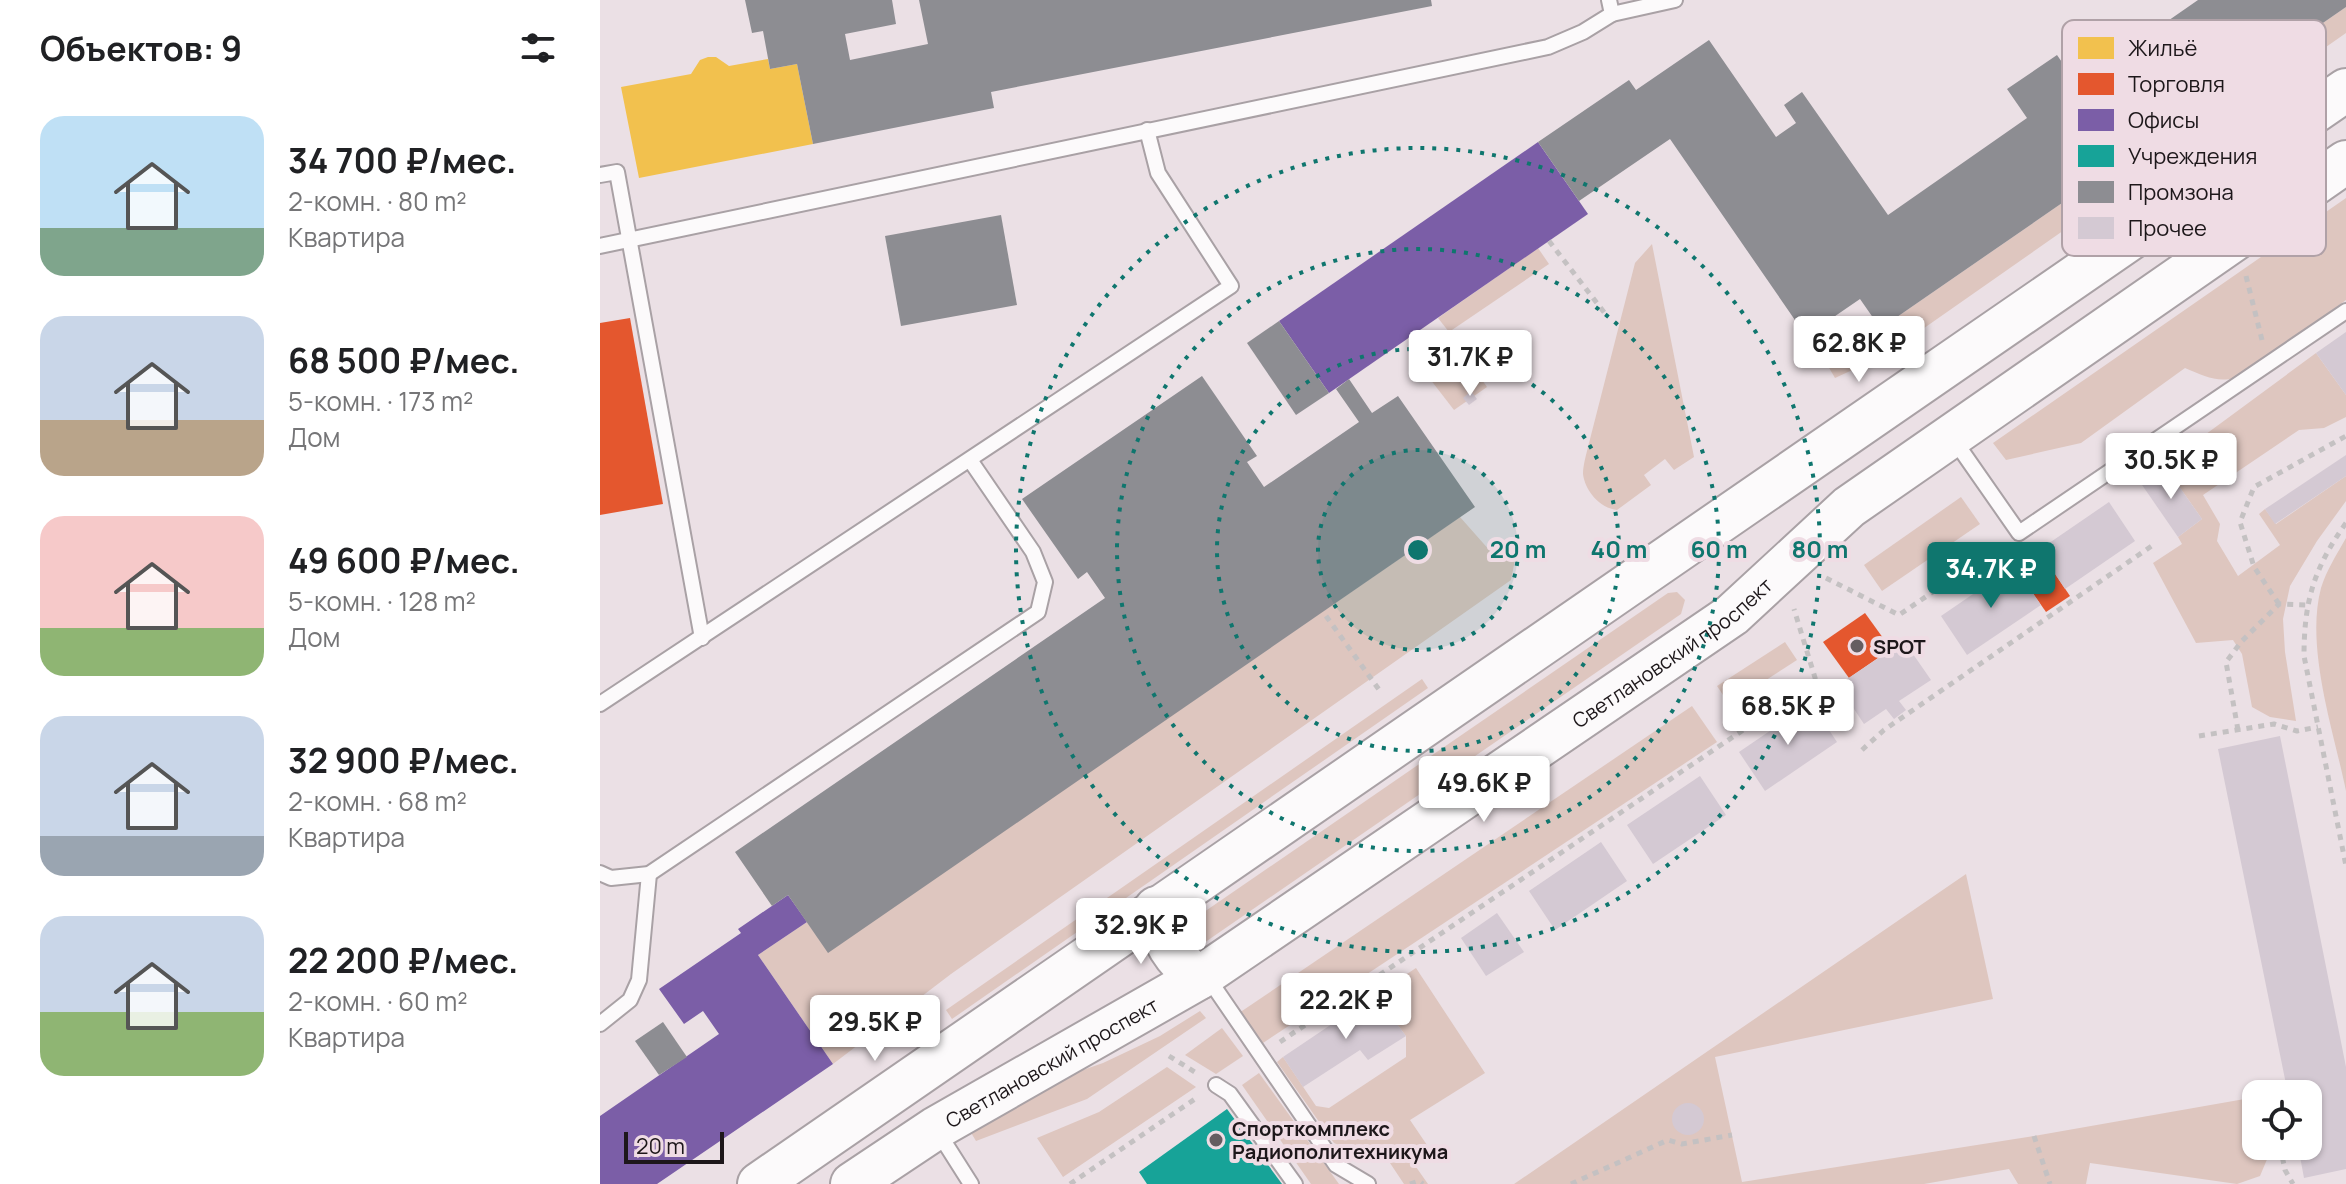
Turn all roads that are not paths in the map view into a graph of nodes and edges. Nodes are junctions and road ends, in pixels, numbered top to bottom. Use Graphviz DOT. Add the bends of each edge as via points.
graph roads {
  1 [pos="1675,0"];
  2 [pos="1610,7"];
  3 [pos="2346,90"];
  4 [pos="2326,104"];
  5 [pos="1147,130"];
  6 [pos="2346,162"];
  7 [pos="600,175"];
  8 [pos="2326,176"];
  9 [pos="629,240"];
  10 [pos="600,246"];
  11 [pos="2105,256"];
  12 [pos="2210,256"];
  13 [pos="2346,311"];
  14 [pos="1951,436"];
  15 [pos="970,460"];
  16 [pos="702,638"];
  17 [pos="600,704"];
  18 [pos="600,873"];
  19 [pos="649,874"];
  20 [pos="1156,908"];
  21 [pos="1202,976"];
  22 [pos="600,1024"];
  23 [pos="1216,1085"];
  24 [pos="936,1128"];
  25 [pos="759,1184"];
  26 [pos="852,1184"];
  27 [pos="971,1184"];
  28 [pos="1295,1184"];
  29 [pos="1368,1184"];
  1 -- 2 [label="lane"];
  2 -- 5 [label="lane" via="1583,32 1548,47"];
  3 -- 4 [label="main road"];
  5 -- 9 [label="lane"];
  5 -- 15 [label="lane" via="1158,173 1231,286"];
  6 -- 8 [label="main road, Светлановский проспект"];
  7 -- 9 [label="lane" via="617,172"];
  9 -- 10 [label="lane"];
  9 -- 16 [label="lane"];
  11 -- 20 [label="main road"];
  12 -- 14 [label="main road, Светлановский проспект"];
  13 -- 14 [label="lane" via="2019,533"];
  14 -- 21 [label="main road, Светлановский проспект" via="1849,507 1732,615"];
  15 -- 16 [label="lane"];
  15 -- 19 [label="lane" via="1033,552 1045,582 1038,612"];
  16 -- 17 [label="lane"];
  18 -- 19 [label="lane" via="611,878"];
  19 -- 22 [label="lane" via="639,980 630,1000"];
  20 -- 21 [label="main road" via="1169,948 1182,965"];
  20 -- 25 [label="main road"];
  21 -- 24 [label="main road, Светлановский проспект"];
  21 -- 29 [label="lane" via="1336,1165"];
  23 -- 28 [label="lane" via="1230,1094"];
  24 -- 26 [label="main road, Светлановский проспект"];
  24 -- 27 [label="lane"];
}
